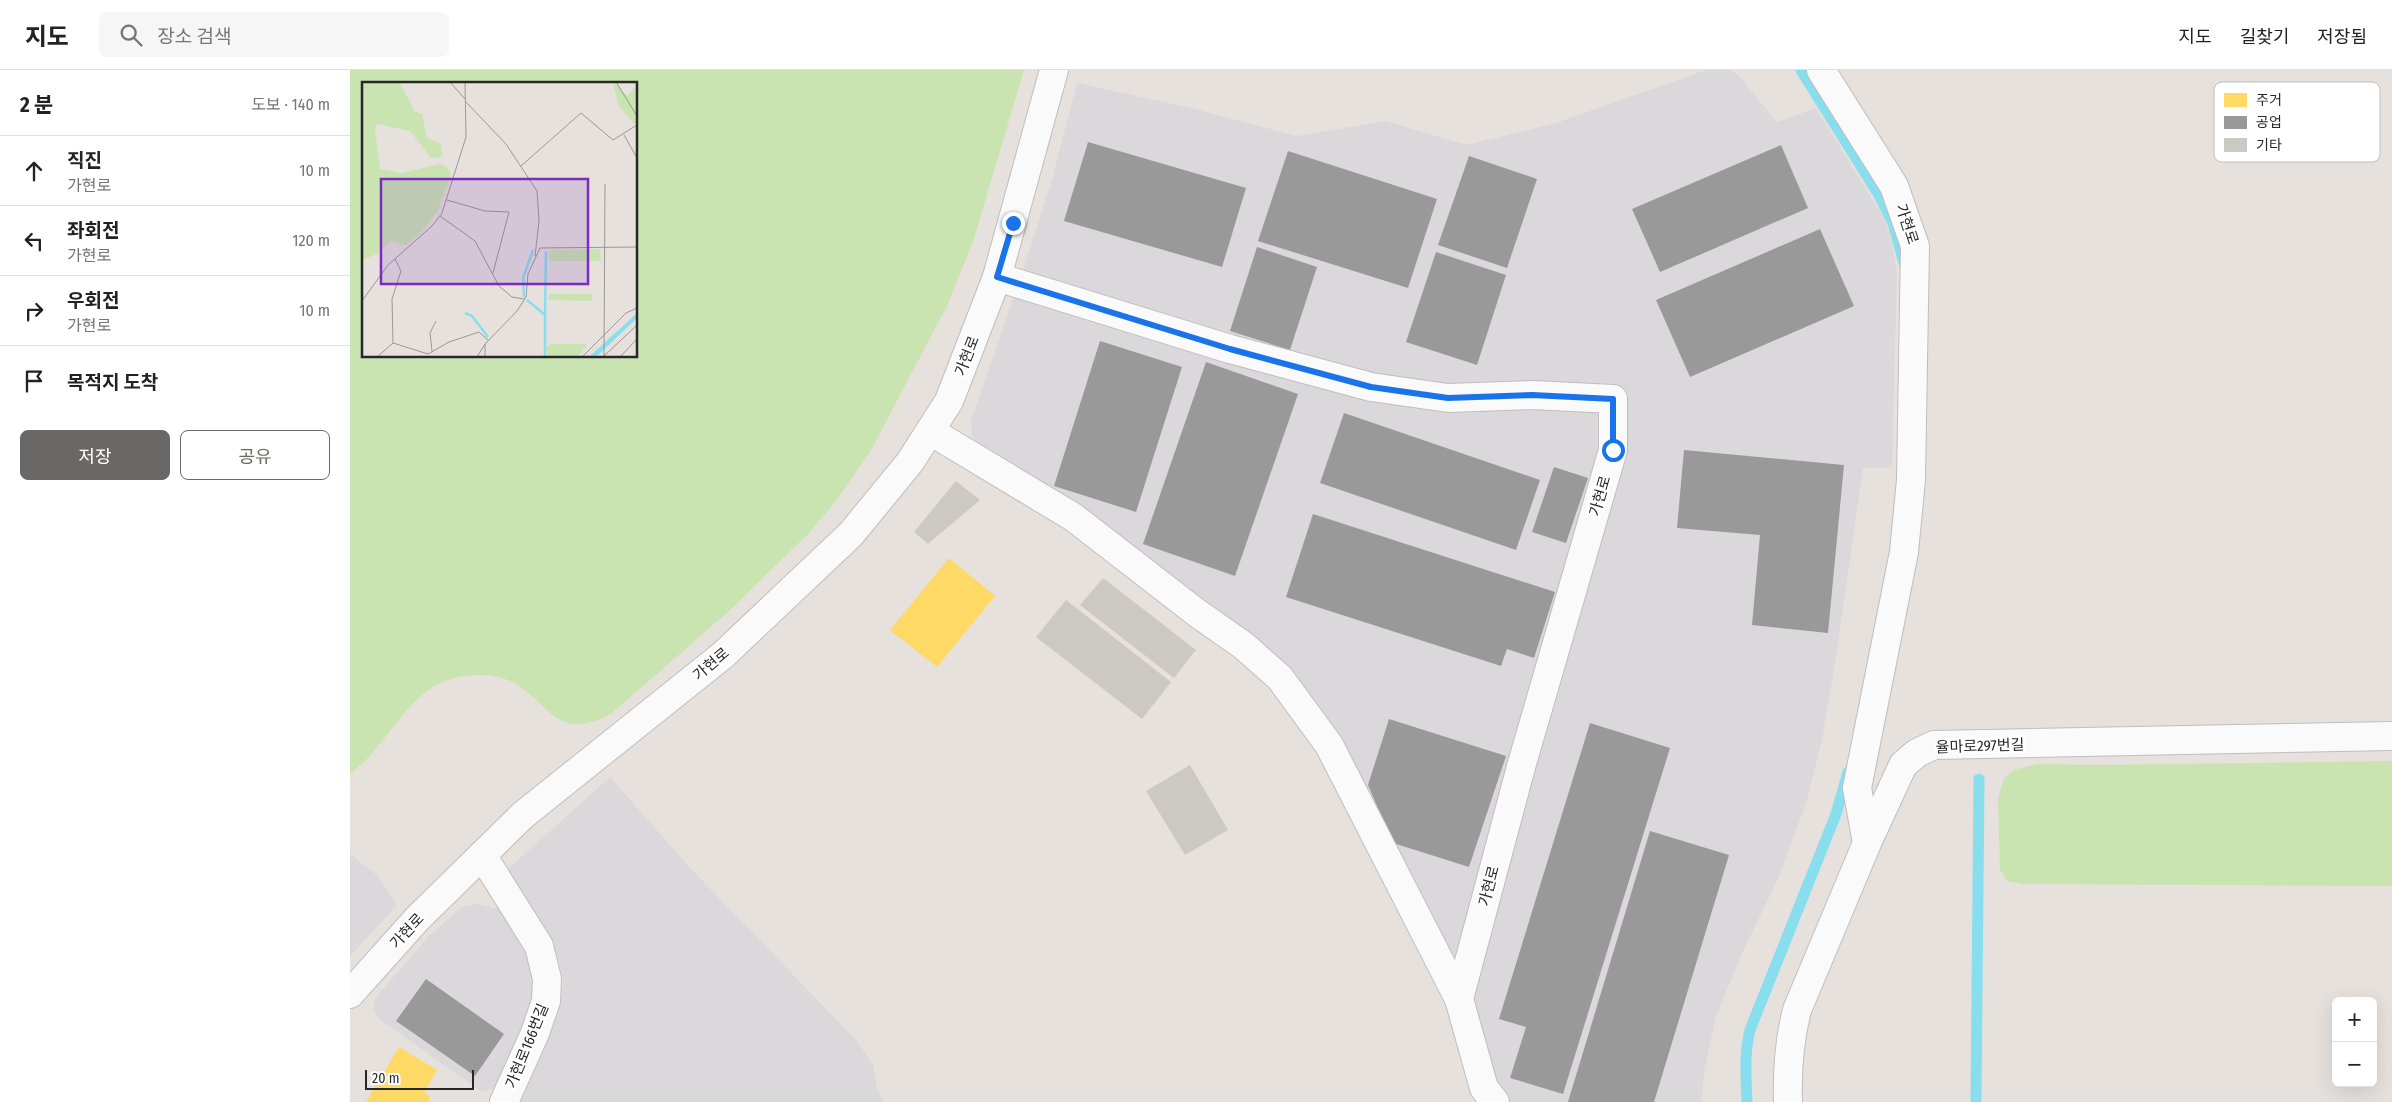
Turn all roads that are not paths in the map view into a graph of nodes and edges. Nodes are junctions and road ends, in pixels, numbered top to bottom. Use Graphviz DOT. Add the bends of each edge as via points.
graph roads {
  1 [pos="1054,70"];
  2 [pos="1821,70"];
  3 [pos="997,277"];
  4 [pos="930,431"];
  5 [pos="2392,736"];
  6 [pos="1867,843"];
  7 [pos="482,855"];
  8 [pos="350,994"];
  9 [pos="1459,999"];
  10 [pos="504,1102"];
  11 [pos="1495,1102"];
  12 [pos="1788,1102"];
  1 -- 3 [label="street, 가현로"];
  2 -- 6 [label="street, 가현로" via="1894,186 1915,246 1911,480 1904,552 1857,788"];
  3 -- 4 [label="street, 가현로" via="950,401"];
  3 -- 9 [label="street, 가현로" via="1230,349 1371,387 1448,398 1532,395 1613,399 1613,450 1521,767"];
  4 -- 7 [label="street, 가현로" via="910,462 851,534 723,656 523,816"];
  4 -- 9 [label="street" via="1073,517 1244,646 1280,678 1329,745"];
  5 -- 6 [label="street, 율마로297번길" via="1934,745 1903,765"];
  6 -- 12 [label="street, 율마로297번길" via="1797,1010 1787,1066"];
  7 -- 8 [label="street, 가현로" via="417,919"];
  7 -- 10 [label="street, 가현로166번길" via="539,946 547,979 546,1001 536,1033"];
  9 -- 11 [label="street" via="1484,1088"];
}
